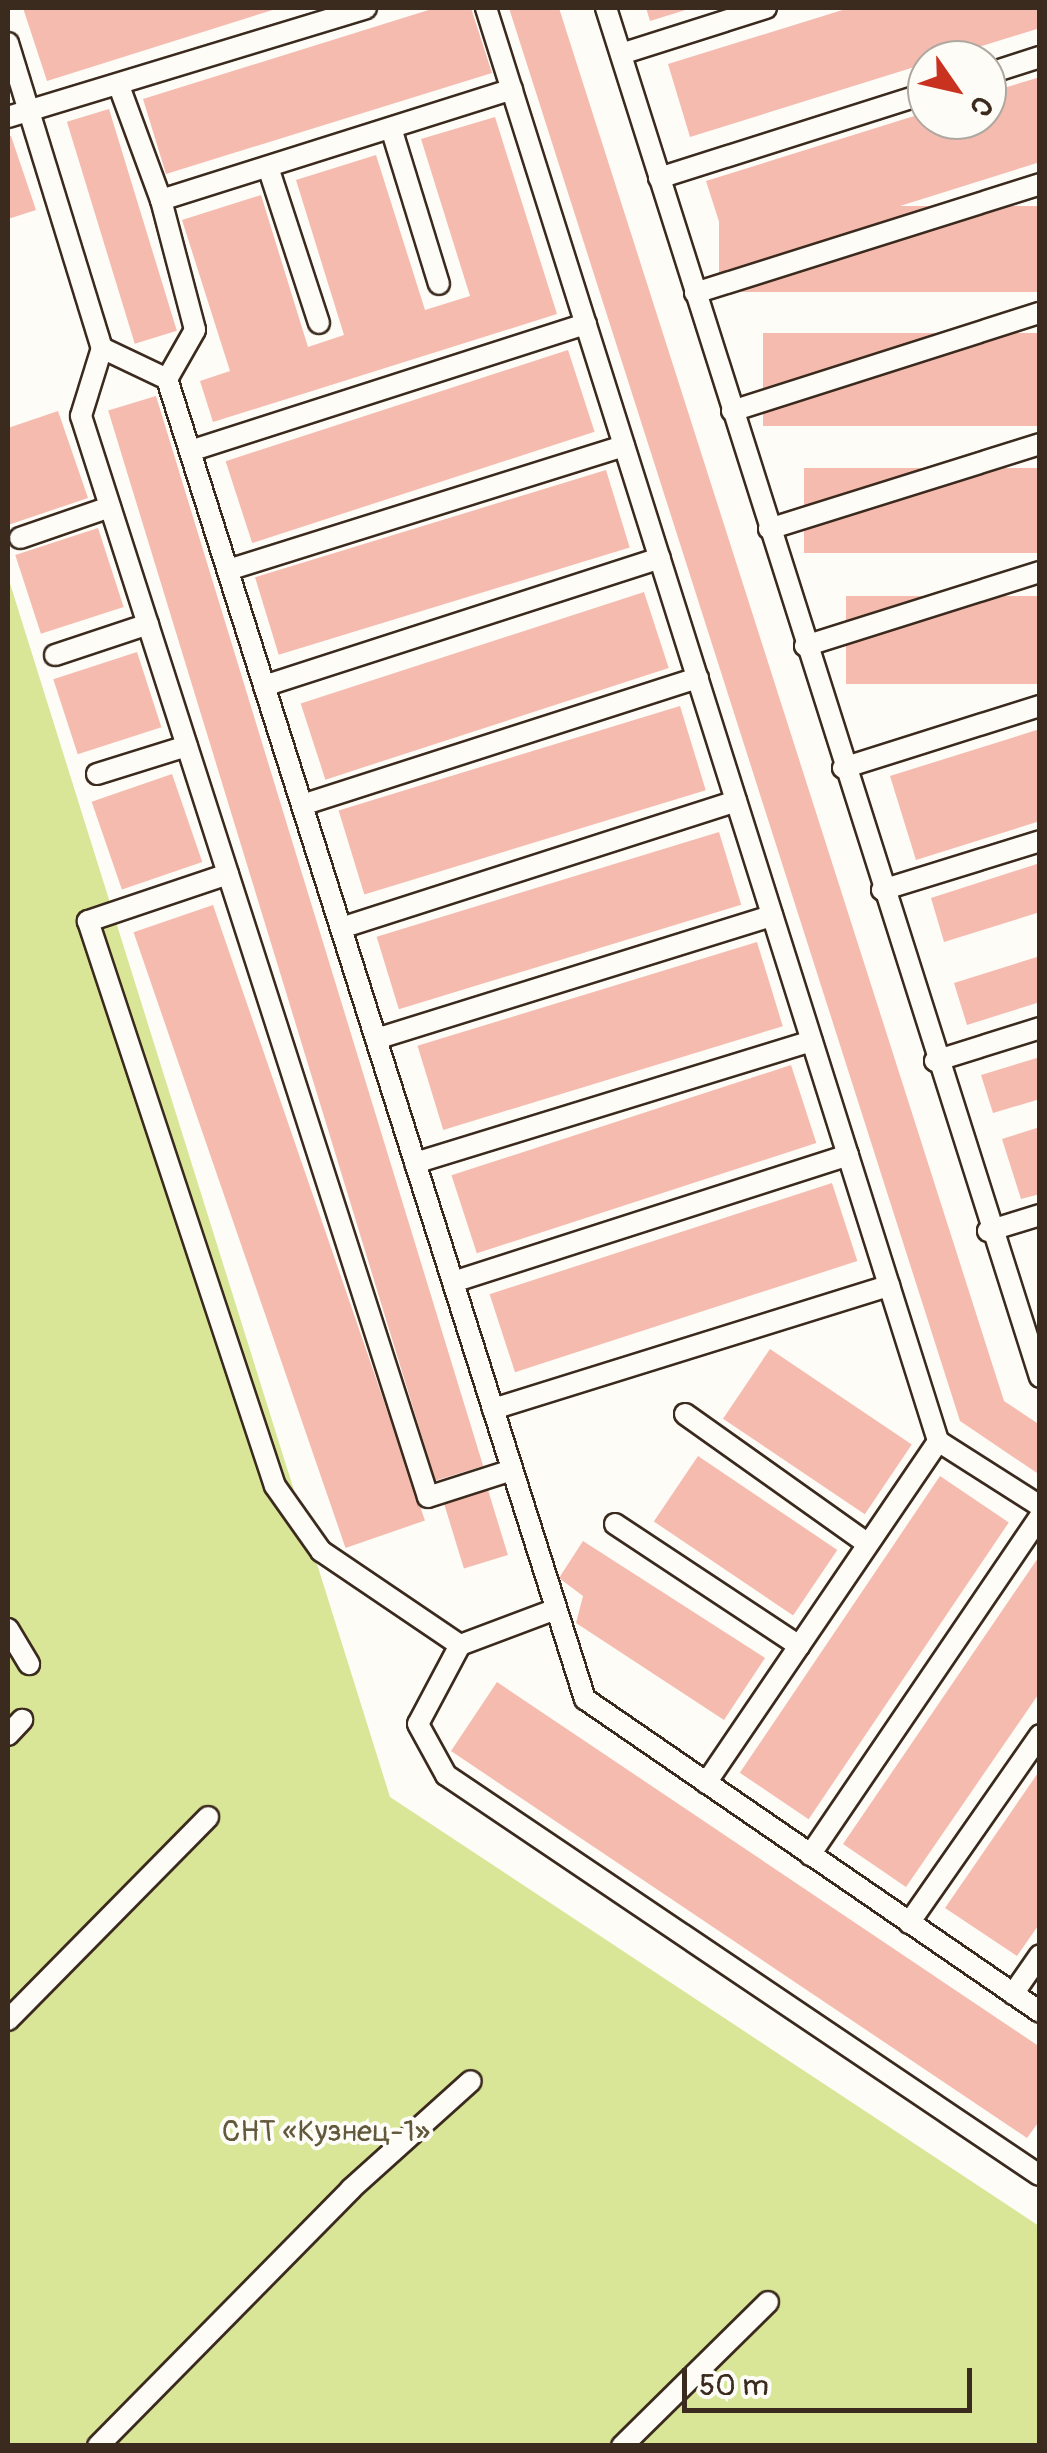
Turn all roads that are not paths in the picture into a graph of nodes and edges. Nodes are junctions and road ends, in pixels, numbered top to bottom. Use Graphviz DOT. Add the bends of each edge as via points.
graph roads {
  1 [pos="366,8"];
  2 [pos="486,8"];
  3 [pos="606,8"];
  4 [pos="766,8"];
  5 [pos="8,43"];
  6 [pos="620,54"];
  7 [pos="1040,57"];
  8 [pos="1007,68"];
  9 [pos="119,86"];
  10 [pos="512,89"];
  11 [pos="907,99"];
  12 [pos="29,111"];
  13 [pos="8,118"];
  14 [pos="391,128"];
  15 [pos="268,166"];
  16 [pos="659,178"];
  17 [pos="1040,184"];
  18 [pos="161,200"];
  19 [pos="439,284"];
  20 [pos="695,293"];
  21 [pos="1040,313"];
  22 [pos="319,323"];
  23 [pos="586,324"];
  24 [pos="102,348"];
  25 [pos="167,379"];
  26 [pos="732,411"];
  27 [pos="1040,444"];
  28 [pos="624,446"];
  29 [pos="190,451"];
  30 [pos="110,508"];
  31 [pos="769,529"];
  32 [pos="20,538"];
  33 [pos="660,558"];
  34 [pos="228,570"];
  35 [pos="1040,572"];
  36 [pos="148,624"];
  37 [pos="805,646"];
  38 [pos="56,655"];
  39 [pos="698,678"];
  40 [pos="264,686"];
  41 [pos="1040,706"];
  42 [pos="186,746"];
  43 [pos="843,768"];
  44 [pos="97,774"];
  45 [pos="736,800"];
  46 [pos="302,805"];
  47 [pos="1040,841"];
  48 [pos="228,874"];
  49 [pos="882,890"];
  50 [pos="772,916"];
  51 [pos="340,928"];
  52 [pos="1040,1028"];
  53 [pos="376,1039"];
  54 [pos="812,1040"];
  55 [pos="935,1060"];
  56 [pos="848,1154"];
  57 [pos="415,1164"];
  58 [pos="1040,1215"];
  59 [pos="988,1231"];
  60 [pos="452,1282"];
  61 [pos="889,1286"];
  62 [pos="1040,1377"];
  63 [pos="493,1409"];
  64 [pos="684,1414"];
  65 [pos="938,1441"];
  66 [pos="512,1470"];
  67 [pos="1040,1506"];
  68 [pos="1040,1518"];
  69 [pos="615,1524"];
  70 [pos="868,1544"];
  71 [pos="556,1609"];
  72 [pos="8,1629"];
  73 [pos="460,1645"];
  74 [pos="799,1646"];
  75 [pos="29,1664"];
  76 [pos="1040,1736"];
  77 [pos="706,1782"];
  78 [pos="208,1817"];
  79 [pos="810,1855"];
  80 [pos="910,1922"];
  81 [pos="1040,1956"];
  82 [pos="1013,1994"];
  83 [pos="1040,2012"];
  84 [pos="8,2020"];
  85 [pos="471,2081"];
  86 [pos="1039,2175"];
  87 [pos="768,2302"];
  88 [pos="98,2446"];
  89 [pos="622,2446"];
  1 -- 9 [label="lane"];
  2 -- 10 [label="lane"];
  3 -- 6 [label="lane"];
  4 -- 6 [label="lane"];
  5 -- 12 [label="lane"];
  6 -- 16 [label="lane"];
  7 -- 8 [label="lane"];
  9 -- 12 [label="lane"];
  9 -- 18 [label="lane"];
  10 -- 14 [label="lane"];
  10 -- 23 [label="lane"];
  11 -- 16 [label="lane"];
  12 -- 13 [label="lane"];
  12 -- 24 [label="lane"];
  14 -- 15 [label="lane"];
  14 -- 19 [label="lane"];
  15 -- 18 [label="lane"];
  15 -- 22 [label="lane"];
  16 -- 20 [label="lane"];
  17 -- 20 [label="lane"];
  18 -- 25 [label="lane" via="196,330"];
  20 -- 26 [label="lane"];
  21 -- 26 [label="lane"];
  23 -- 28 [label="lane"];
  23 -- 29 [label="lane"];
  24 -- 25 [label="lane"];
  24 -- 30 [label="lane" via="81,416"];
  25 -- 29 [label="lane"];
  26 -- 31 [label="lane"];
  27 -- 31 [label="lane"];
  28 -- 33 [label="lane"];
  28 -- 34 [label="lane"];
  29 -- 34 [label="lane"];
  30 -- 32 [label="lane"];
  30 -- 36 [label="lane"];
  31 -- 37 [label="lane"];
  33 -- 39 [label="lane"];
  33 -- 40 [label="lane"];
  34 -- 40 [label="lane"];
  35 -- 37 [label="lane"];
  36 -- 38 [label="lane"];
  36 -- 42 [label="lane"];
  37 -- 43 [label="lane"];
  39 -- 45 [label="lane"];
  39 -- 46 [label="lane"];
  40 -- 46 [label="lane"];
  41 -- 43 [label="lane"];
  42 -- 44 [label="lane"];
  42 -- 48 [label="lane"];
  43 -- 49 [label="lane"];
  45 -- 50 [label="lane"];
  45 -- 51 [label="lane"];
  46 -- 51 [label="lane"];
  47 -- 49 [label="lane"];
  48 -- 66 [label="lane" via="428,1497"];
  48 -- 73 [label="lane" via="88,921 275,1486 321,1552"];
  49 -- 55 [label="lane"];
  50 -- 53 [label="lane"];
  50 -- 54 [label="lane"];
  51 -- 53 [label="lane"];
  52 -- 55 [label="lane"];
  53 -- 57 [label="lane"];
  54 -- 56 [label="lane"];
  54 -- 57 [label="lane"];
  55 -- 59 [label="lane"];
  56 -- 60 [label="lane"];
  56 -- 61 [label="lane"];
  57 -- 60 [label="lane"];
  58 -- 59 [label="lane"];
  59 -- 62 [label="lane"];
  60 -- 63 [label="lane"];
  61 -- 63 [label="lane"];
  61 -- 65 [label="lane"];
  63 -- 66 [label="lane"];
  64 -- 70 [label="lane"];
  65 -- 67 [label="lane"];
  65 -- 70 [label="lane"];
  66 -- 71 [label="lane"];
  68 -- 79 [label="lane"];
  69 -- 74 [label="lane"];
  70 -- 74 [label="lane"];
  71 -- 73 [label="lane"];
  71 -- 77 [label="lane" via="584,1700"];
  72 -- 75 [label="lane"];
  73 -- 86 [label="lane" via="418,1724 446,1775"];
  74 -- 77 [label="lane"];
  76 -- 80 [label="lane"];
  77 -- 79 [label="lane"];
  78 -- 84 [label="lane"];
  79 -- 80 [label="lane"];
  80 -- 82 [label="lane"];
  81 -- 82 [label="lane"];
  82 -- 83 [label="lane"];
  85 -- 88 [label="lane" via="352,2189"];
  87 -- 89 [label="lane"];
}
